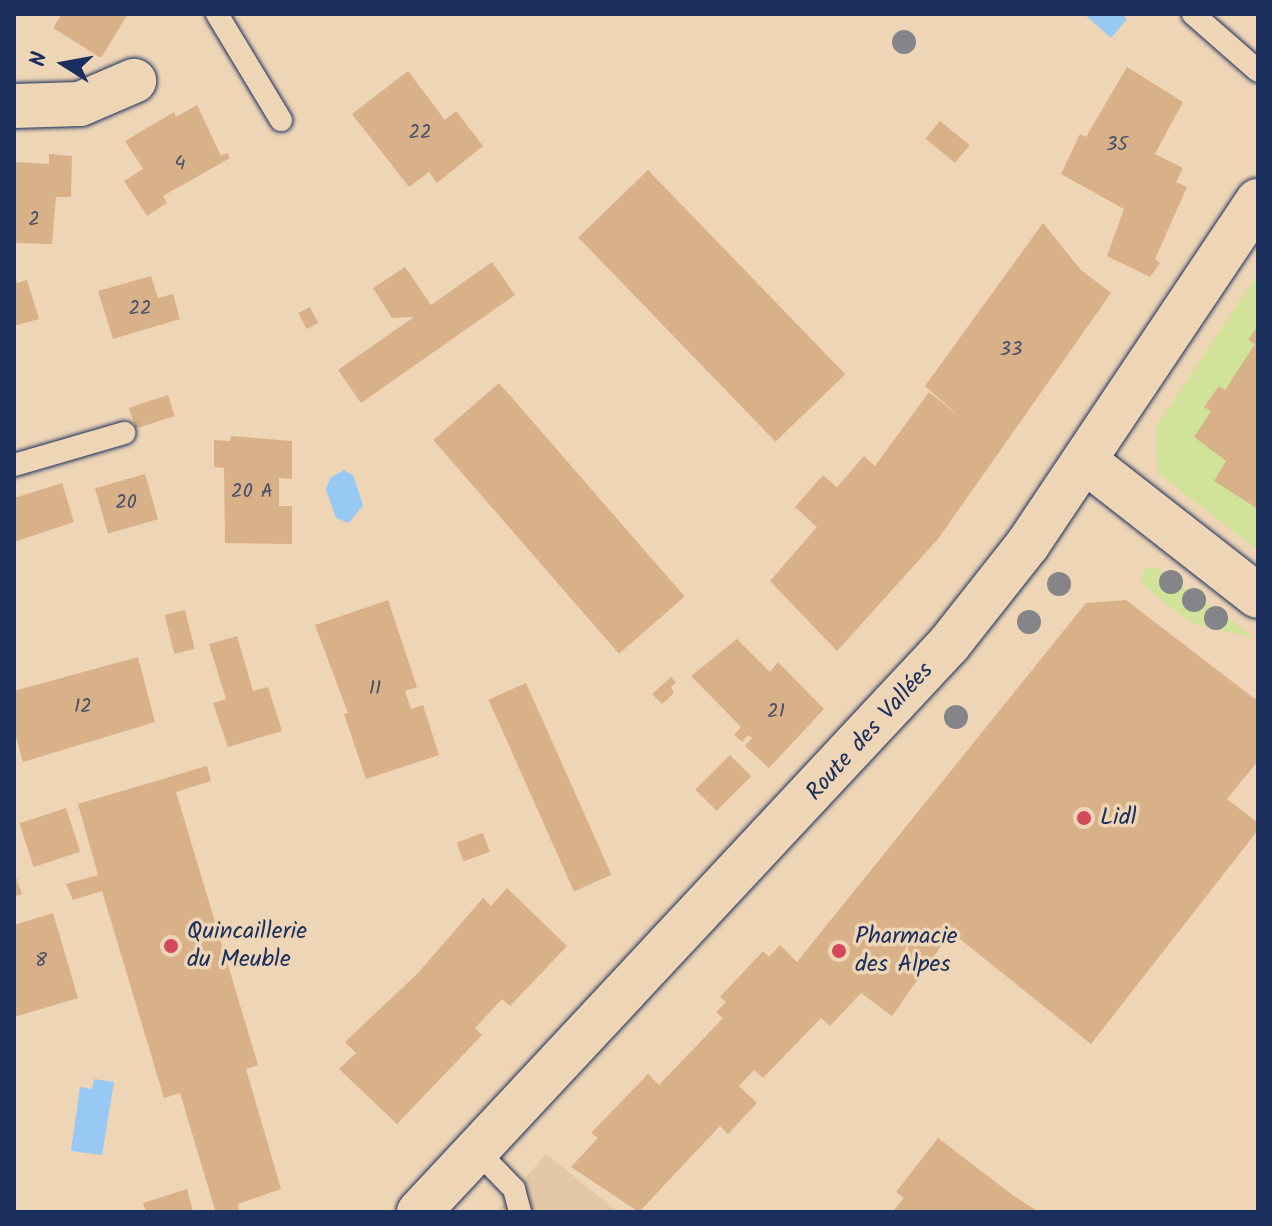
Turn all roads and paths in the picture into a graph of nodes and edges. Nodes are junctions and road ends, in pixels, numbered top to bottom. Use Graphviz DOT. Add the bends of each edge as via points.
graph roads {
  1 [pos="217,14"];
  2 [pos="1193,14"];
  3 [pos="1258,71"];
  4 [pos="134,81"];
  5 [pos="14,106"];
  6 [pos="281,120"];
  7 [pos="1258,201"];
  8 [pos="124,433"];
  9 [pos="1085,461"];
  10 [pos="14,465"];
  11 [pos="1258,596"];
  12 [pos="478,1152"];
  13 [pos="419,1212"];
  14 [pos="520,1212"];
  1 -- 6 [label="lane"];
  2 -- 3 [label="lane"];
  4 -- 5 [label="main road" via="80,104"];
  7 -- 9 [label="main road, Route des Vallées"];
  8 -- 10 [label="lane"];
  9 -- 11 [label="main road"];
  9 -- 12 [label="main road, Route des Vallées" via="949,644"];
  12 -- 13 [label="main road, Route des Vallées"];
  12 -- 14 [label="lane" via="514,1189"];
}
